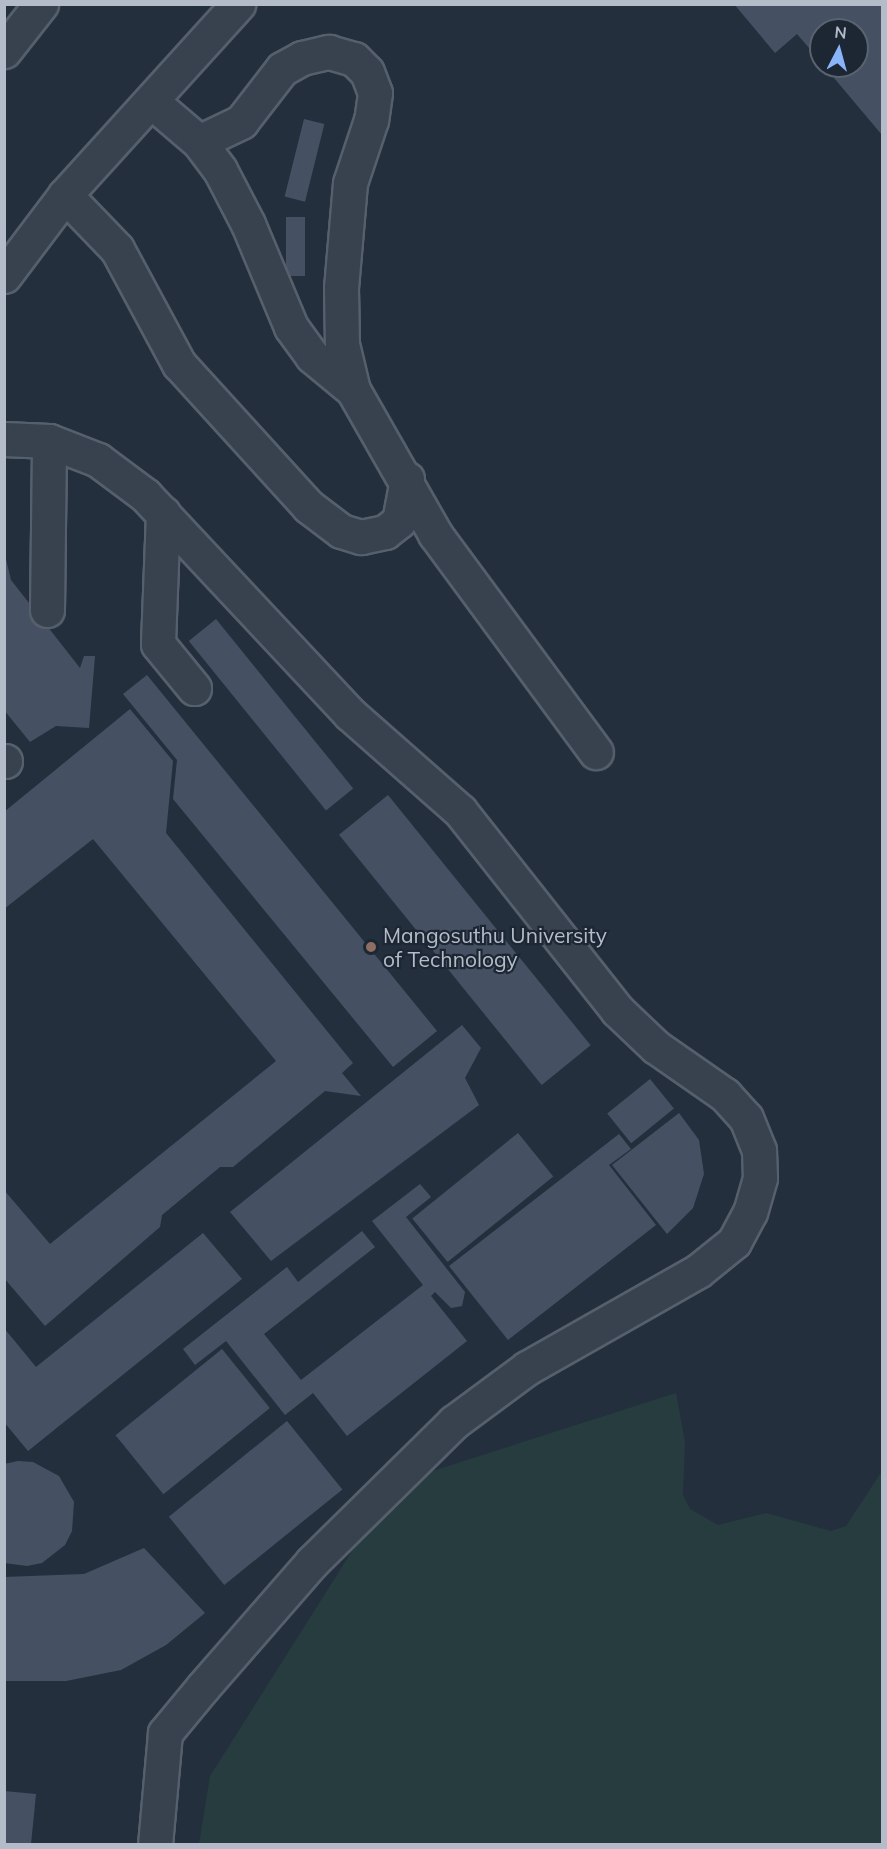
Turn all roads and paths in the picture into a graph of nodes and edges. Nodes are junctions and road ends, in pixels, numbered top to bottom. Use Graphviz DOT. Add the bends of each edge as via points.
graph roads {
  1 [pos="41,4"];
  2 [pos="238,4"];
  3 [pos="4,51"];
  4 [pos="152,101"];
  5 [pos="199,142"];
  6 [pos="65,195"];
  7 [pos="4,276"];
  8 [pos="353,390"];
  9 [pos="4,439"];
  10 [pos="49,441"];
  11 [pos="407,478"];
  12 [pos="163,513"];
  13 [pos="47,610"];
  14 [pos="194,688"];
  15 [pos="596,752"];
  16 [pos="155,1845"];
  1 -- 3 [label="street"];
  2 -- 4 [label="street"];
  4 -- 5 [label="street"];
  4 -- 6 [label="street"];
  5 -- 8 [label="street" via="220,170 248,224 291,327 312,356"];
  5 -- 8 [label="street" via="241,122 282,69 302,58 329,52 354,59 367,72 375,93 371,120 350,183 341,288 342,344"];
  6 -- 7 [label="street"];
  6 -- 11 [label="street" via="117,249 179,364 308,506 341,531 360,537 385,532 399,520"];
  8 -- 11 [label="street"];
  9 -- 10 [label="street"];
  10 -- 12 [label="street" via="98,460"];
  10 -- 13 [label="street"];
  11 -- 15 [label="street" via="435,534"];
  12 -- 14 [label="street" via="158,644"];
  12 -- 16 [label="street" via="350,714 460,811 617,1010 656,1047 725,1095 746,1118 759,1150 760,1178 750,1212 734,1242 698,1271 527,1368 454,1422 312,1562 165,1733"];
}
